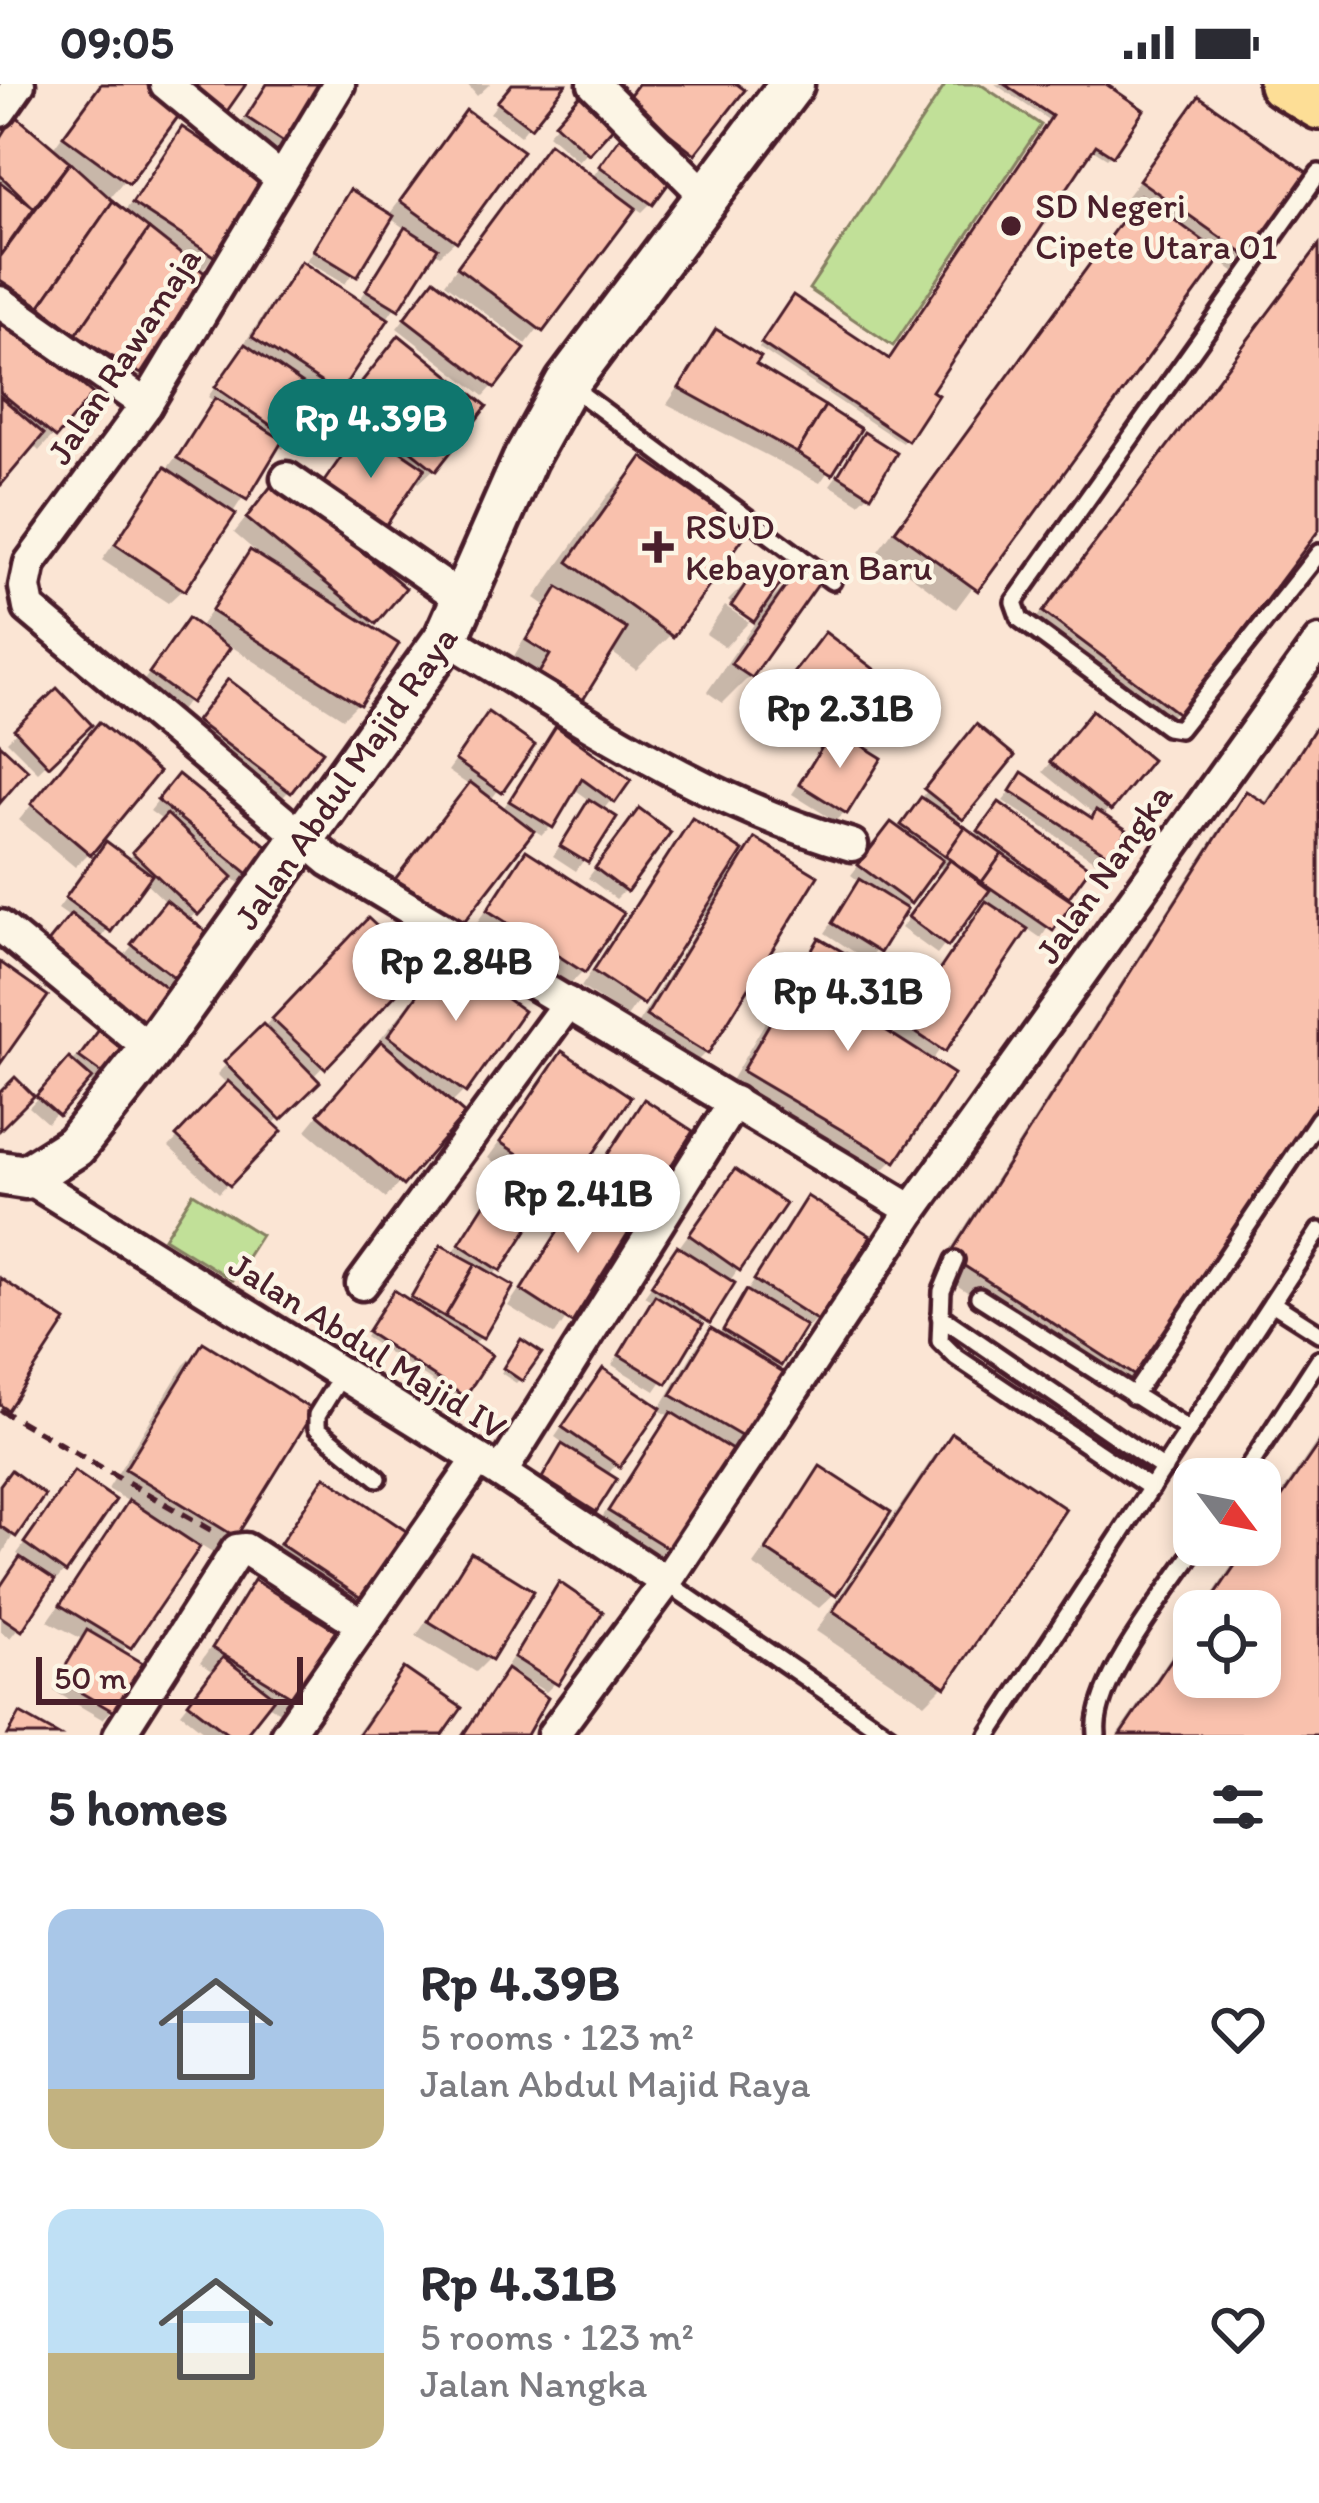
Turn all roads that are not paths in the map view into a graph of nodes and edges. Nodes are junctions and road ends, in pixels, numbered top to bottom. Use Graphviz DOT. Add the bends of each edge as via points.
graph roads {
  1 [pos="20,84"];
  2 [pos="166,84"];
  3 [pos="338,84"];
  4 [pos="594,84"];
  5 [pos="792,84"];
  6 [pos="1282,84"];
  7 [pos="1319,106"];
  8 [pos="0,111"];
  9 [pos="1319,174"];
  10 [pos="279,177"];
  11 [pos="707,197"];
  12 [pos="0,302"];
  13 [pos="567,383"];
  14 [pos="146,405"];
  15 [pos="287,478"];
  16 [pos="1319,553"];
  17 [pos="832,581"];
  18 [pos="12,590"];
  19 [pos="455,619"];
  20 [pos="1319,642"];
  21 [pos="303,842"];
  22 [pos="852,845"];
  23 [pos="0,926"];
  24 [pos="568,1004"];
  25 [pos="151,1050"];
  26 [pos="734,1102"];
  27 [pos="1319,1119"];
  28 [pos="13,1175"];
  29 [pos="912,1210"];
  30 [pos="1319,1231"];
  31 [pos="955,1260"];
  32 [pos="362,1284"];
  33 [pos="979,1297"];
  34 [pos="1272,1303"];
  35 [pos="940,1316"];
  36 [pos="1319,1333"];
  37 [pos="1319,1359"];
  38 [pos="340,1376"];
  39 [pos="1133,1396"];
  40 [pos="1189,1430"];
  41 [pos="1255,1458"];
  42 [pos="490,1466"];
  43 [pos="1164,1469"];
  44 [pos="378,1478"];
  45 [pos="1151,1488"];
  46 [pos="1184,1566"];
  47 [pos="666,1582"];
  48 [pos="363,1624"];
  49 [pos="574,1728"];
  50 [pos="119,1735"];
  51 [pos="286,1735"];
  52 [pos="889,1735"];
  53 [pos="989,1735"];
  54 [pos="1097,1735"];
  1 -- 8 [label="street"];
  2 -- 10 [label="street"];
  3 -- 10 [label="street, Jalan Rawamaja"];
  4 -- 11 [label="street"];
  5 -- 11 [label="street, Jalan Abdul Majid Raya"];
  6 -- 7 [label="main road"];
  9 -- 16 [label="lane" via="1014,602 1020,619 1178,729"];
  10 -- 14 [label="street, Jalan Rawamaja"];
  11 -- 13 [label="street, Jalan Abdul Majid Raya"];
  12 -- 14 [label="street"];
  13 -- 17 [label="lane"];
  13 -- 19 [label="street, Jalan Abdul Majid Raya"];
  14 -- 18 [label="street, Jalan Rawamaja"];
  15 -- 19 [label="street"];
  18 -- 21 [label="street, Jalan Rawamaja"];
  19 -- 21 [label="street, Jalan Abdul Majid Raya"];
  19 -- 22 [label="street" via="694,783 779,823"];
  20 -- 29 [label="street, Jalan Nangka"];
  21 -- 24 [label="street"];
  21 -- 25 [label="street, Jalan Abdul Majid Raya"];
  23 -- 25 [label="street"];
  24 -- 26 [label="street"];
  24 -- 32 [label="street"];
  25 -- 28 [label="street, Jalan Abdul Majid Raya" via="75,1146"];
  26 -- 29 [label="street"];
  26 -- 42 [label="street"];
  27 -- 39 [label="lane"];
  28 -- 38 [label="street, Jalan Abdul Majid IV"];
  29 -- 47 [label="street, Jalan Nangka"];
  30 -- 34 [label="lane"];
  31 -- 35 [label="lane"];
  33 -- 39 [label="lane"];
  34 -- 36 [label="lane"];
  34 -- 40 [label="lane"];
  35 -- 43 [label="lane"];
  35 -- 45 [label="lane" via="940,1341 956,1358"];
  37 -- 41 [label="lane"];
  38 -- 42 [label="street, Jalan Abdul Majid IV"];
  38 -- 44 [label="lane" via="317,1428"];
  39 -- 40 [label="lane"];
  40 -- 43 [label="lane"];
  42 -- 47 [label="street, Jalan Abdul Majid IV"];
  42 -- 48 [label="street"];
  43 -- 45 [label="lane"];
  45 -- 53 [label="lane"];
  46 -- 54 [label="lane" via="1105,1689"];
  47 -- 49 [label="street, Jalan Nangka"];
  47 -- 52 [label="lane"];
  48 -- 50 [label="street" via="245,1550 231,1555"];
  48 -- 51 [label="street"];
}
